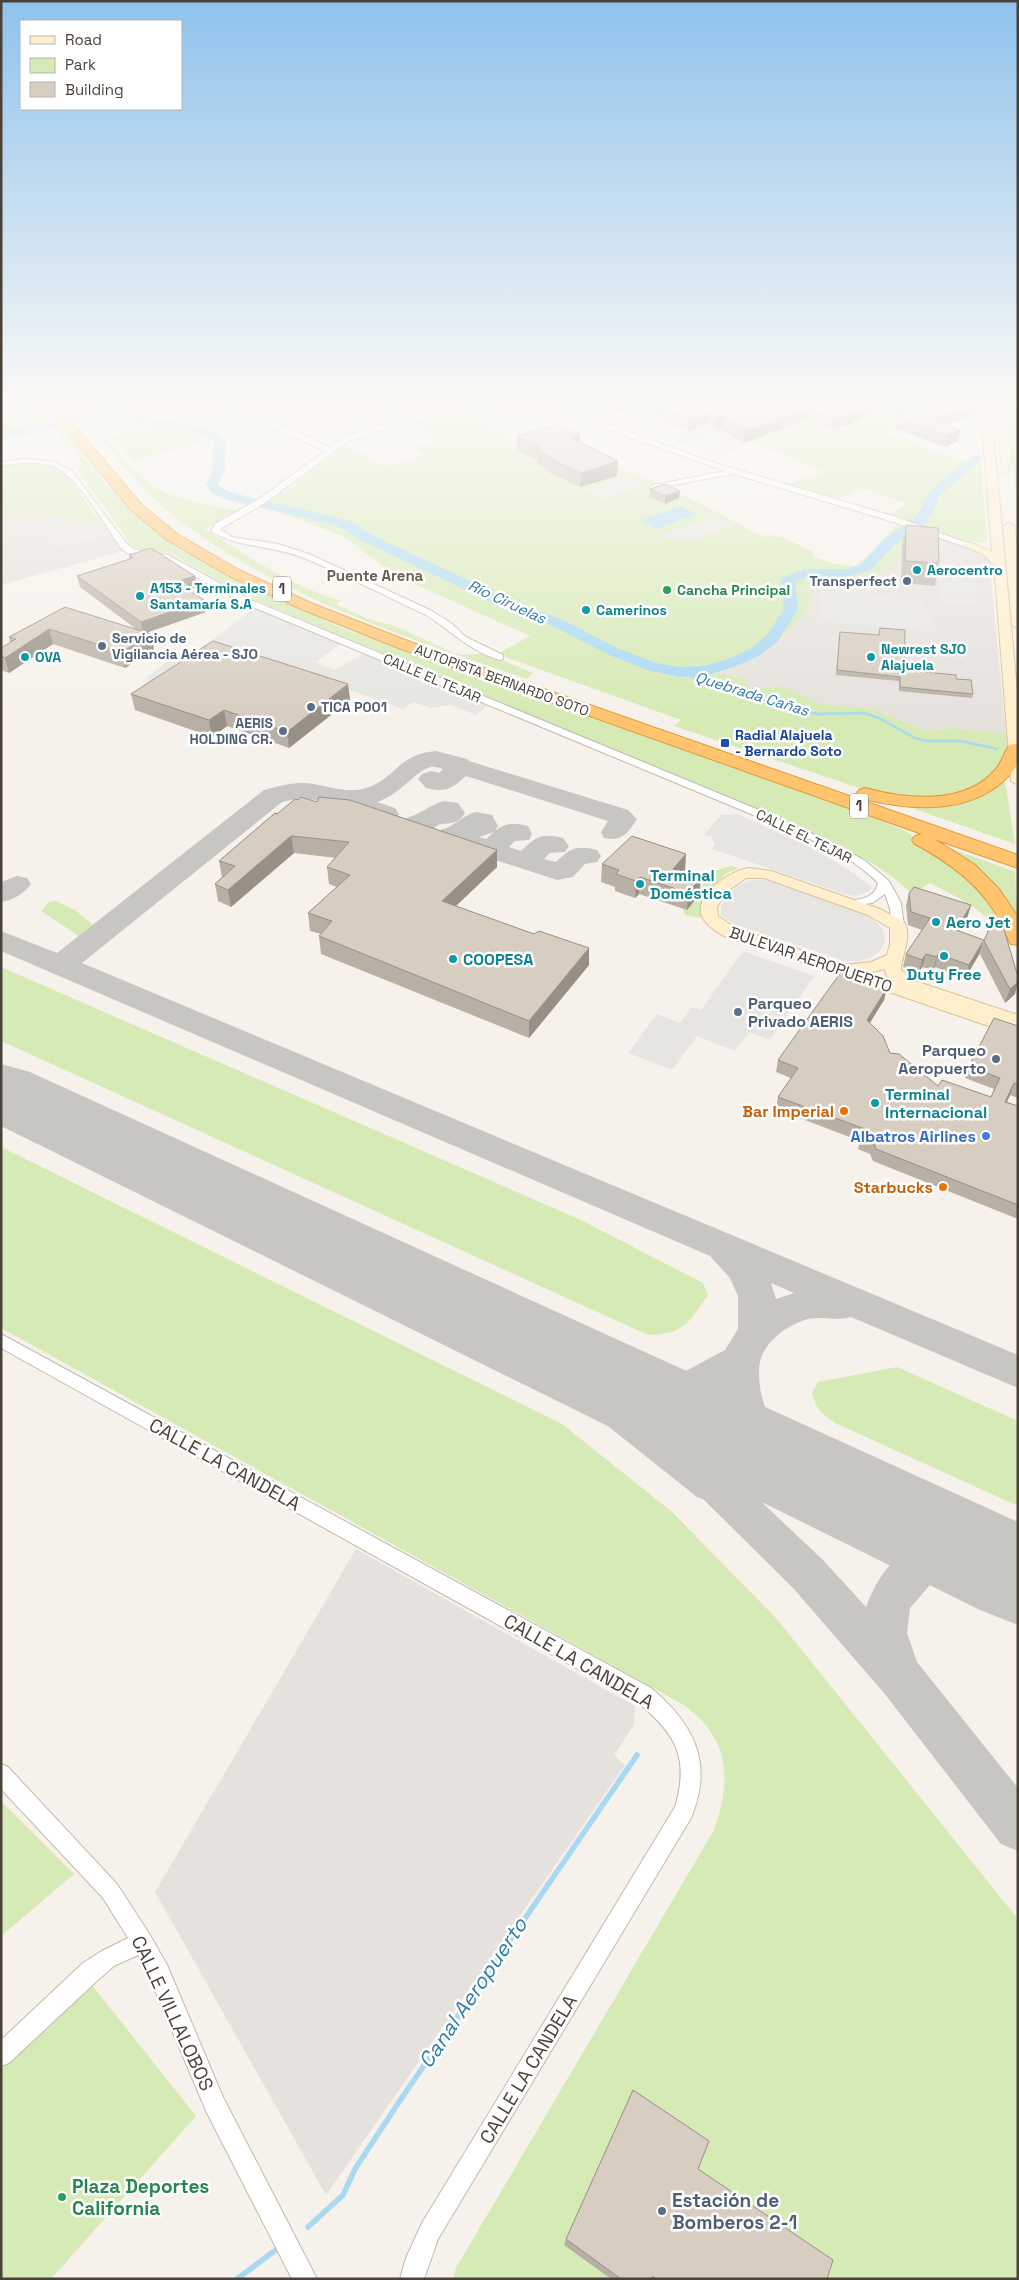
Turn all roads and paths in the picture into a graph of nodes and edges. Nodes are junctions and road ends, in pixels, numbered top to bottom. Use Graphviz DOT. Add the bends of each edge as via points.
graph roads {
  1 [pos="93,505"];
  2 [pos="135,505"];
  3 [pos="151,505"];
  4 [pos="255,505"];
  5 [pos="842,505"];
  6 [pos="997,505"];
  7 [pos="1006,505"];
  8 [pos="1009,529"];
  9 [pos="998,543"];
  10 [pos="969,545"];
  11 [pos="1018,546"];
  12 [pos="1012,557"];
  13 [pos="999,564"];
  14 [pos="1018,572"];
  15 [pos="1018,625"];
  16 [pos="500,657"];
  17 [pos="518,680"];
  18 [pos="1015,749"];
  19 [pos="725,755"];
  20 [pos="1018,781"];
  21 [pos="852,809"];
  22 [pos="1005,852"];
  23 [pos="1018,862"];
  24 [pos="1018,870"];
  25 [pos="884,883"];
  26 [pos="852,904"];
  27 [pos="898,926"];
  28 [pos="1018,938"];
  29 [pos="895,958"];
  30 [pos="834,967"];
  31 [pos="1018,1006"];
  32 [pos="991,1012"];
  33 [pos="1018,1021"];
  34 [pos="1018,1030"];
  35 [pos="1,1340"];
  36 [pos="1,1774"];
  37 [pos="143,1942"];
  38 [pos="1,2055"];
  39 [pos="305,2279"];
  40 [pos="412,2279"];
  1 -- 25 [label="street, CALLE EL TEJAR" via="130,550 165,557 246,600 755,812 830,846 860,863"];
  2 -- 19 [label="highway, AUTOPISTA BERNARDO SOTO / 1" via="185,546 234,573 352,625"];
  3 -- 17 [label="highway, AUTOPISTA BERNARDO SOTO / 1" via="224,558 295,596 341,616"];
  4 -- 16 [label="street" via="215,530 230,538 306,556 429,613 463,639"];
  5 -- 10 [label="street"];
  6 -- 9 [label="main road"];
  7 -- 8 [label="main road"];
  8 -- 11 [label="main road"];
  8 -- 12 [label="main road"];
  9 -- 10 [label="main road" via="984,547"];
  9 -- 13 [label="main road"];
  10 -- 13 [label="street" via="986,552"];
  12 -- 14 [label="main road"];
  12 -- 15 [label="main road"];
  13 -- 18 [label="main road"];
  17 -- 18 [label="highway" via="581,697 854,791 909,803 944,800 980,789 1004,770"];
  17 -- 19 [label="highway, AUTOPISTA BERNARDO SOTO / 1"];
  18 -- 20 [label="main road"];
  19 -- 21 [label="highway, 1"];
  19 -- 22 [label="highway, AUTOPISTA BERNARDO SOTO / 1"];
  21 -- 22 [label="highway, AUTOPISTA BERNARDO SOTO / 1"];
  21 -- 28 [label="highway" via="924,841 958,862 996,898"];
  22 -- 23 [label="highway, AUTOPISTA BERNARDO SOTO / 1"];
  22 -- 24 [label="highway, AUTOPISTA BERNARDO SOTO / 1"];
  25 -- 26 [label="street" via="877,898"];
  25 -- 27 [label="street, CALLE EL TEJAR" via="896,904"];
  26 -- 27 [label="street, BULEVAR AEROPUERTO"];
  26 -- 30 [label="street, BULEVAR AEROPUERTO" via="766,874 748,872 730,880 708,905 714,921 728,931"];
  27 -- 29 [label="main road, BULEVAR AEROPUERTO"];
  29 -- 30 [label="main road" via="868,968"];
  29 -- 32 [label="main road, BULEVAR AEROPUERTO" via="893,972 909,985"];
  30 -- 34 [label="main road, BULEVAR AEROPUERTO"];
  31 -- 32 [label="main road"];
  32 -- 33 [label="main road, BULEVAR AEROPUERTO"];
  35 -- 40 [label="street, CALLE LA CANDELA" via="644,1695 664,1710 687,1744 692,1778 684,1811 430,2231"];
  36 -- 37 [label="street, CALLE VILLALOBOS" via="110,1890"];
  37 -- 38 [label="street" via="91,1971"];
  37 -- 39 [label="street, CALLE VILLALOBOS" via="215,2105"];
}
